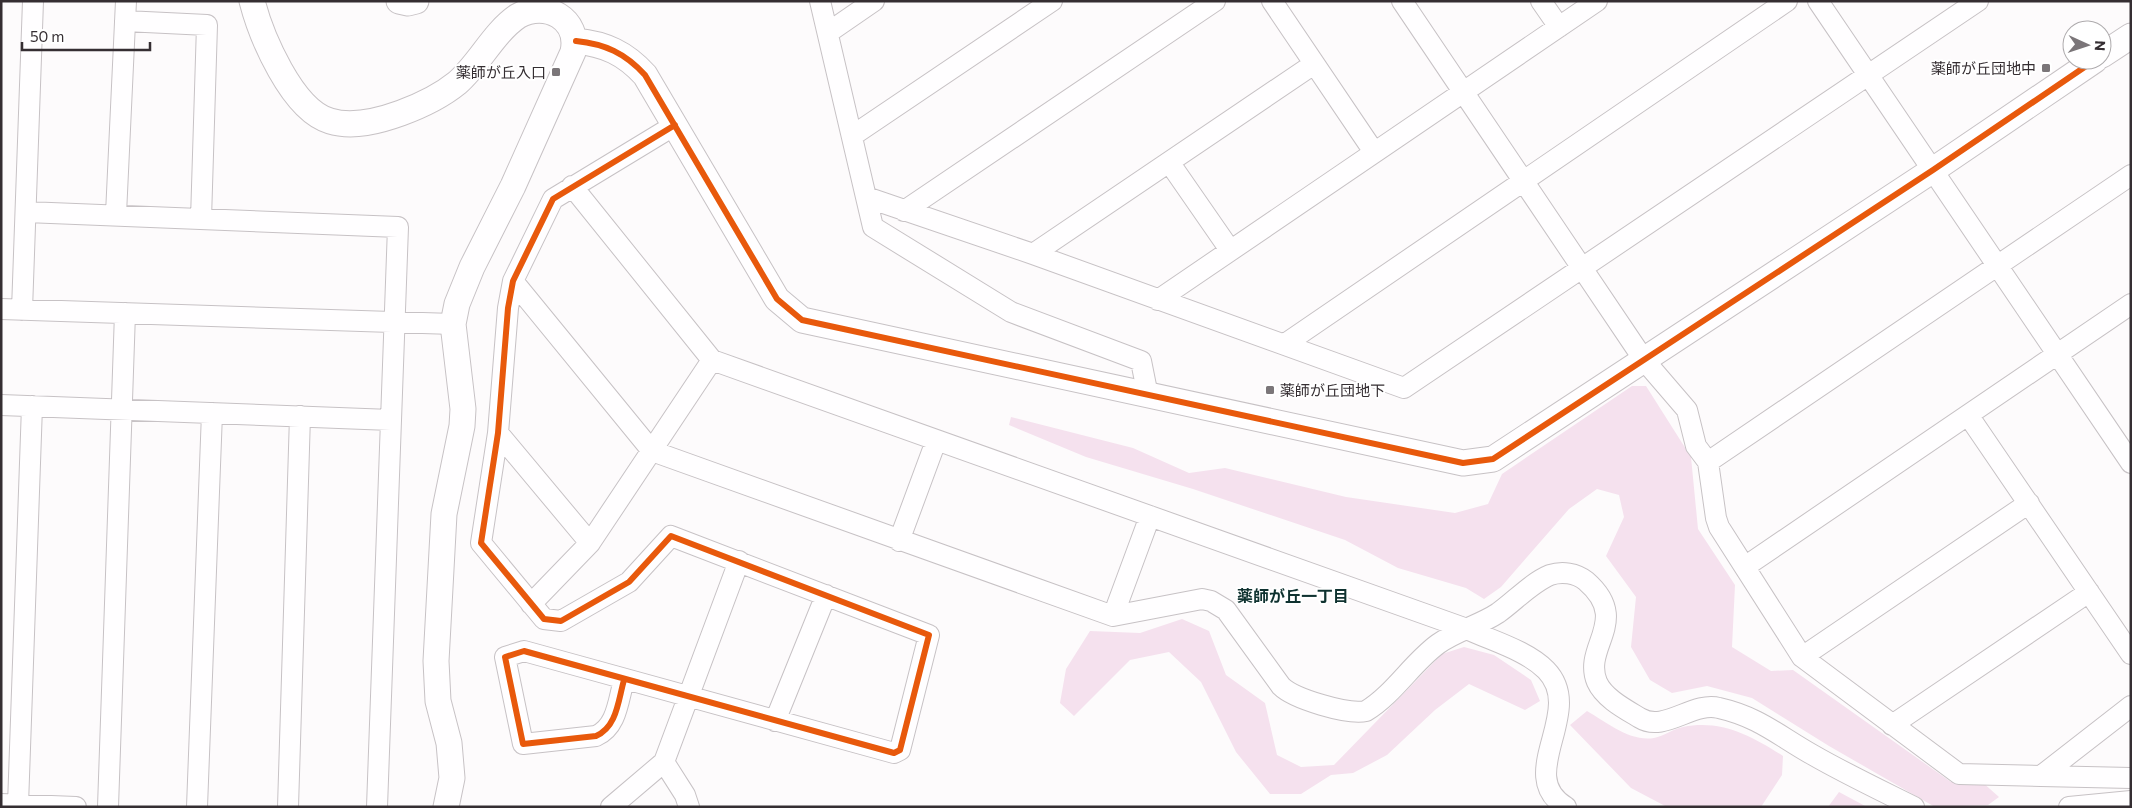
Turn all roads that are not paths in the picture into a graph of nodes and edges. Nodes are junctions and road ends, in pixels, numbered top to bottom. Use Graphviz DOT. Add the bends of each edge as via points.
graph roads {
  1 [pos="33,1"];
  2 [pos="252,1"];
  3 [pos="400,1"];
  4 [pos="416,1"];
  5 [pos="820,1"];
  6 [pos="874,1"];
  7 [pos="1052,1"];
  8 [pos="1215,1"];
  9 [pos="1272,1"];
  10 [pos="1402,1"];
  11 [pos="1541,1"];
  12 [pos="1597,1"];
  13 [pos="1787,1"];
  14 [pos="1818,1"];
  15 [pos="1968,4"];
  16 [pos="125,11"];
  17 [pos="1559,27"];
  18 [pos="828,32"];
  19 [pos="2131,36"];
  20 [pos="576,41"];
  21 [pos="2112,48"];
  22 [pos="1314,64"];
  23 [pos="2080,70"];
  24 [pos="1869,75"];
  25 [pos="1463,92"];
  26 [pos="675,125"];
  27 [pos="852,136"];
  28 [pos="1374,152"];
  29 [pos="1169,162"];
  30 [pos="1933,170"];
  31 [pos="2131,175"];
  32 [pos="1524,180"];
  33 [pos="572,186"];
  34 [pos="866,197"];
  35 [pos="904,211"];
  36 [pos="26,212"];
  37 [pos="116,214"];
  38 [pos="201,219"];
  39 [pos="1230,250"];
  40 [pos="1033,254"];
  41 [pos="1997,266"];
  42 [pos="1582,268"];
  43 [pos="513,281"];
  44 [pos="1158,300"];
  45 [pos="2131,304"];
  46 [pos="1,309"];
  47 [pos="22,310"];
  48 [pos="125,313"];
  49 [pos="395,323"];
  50 [pos="453,324"];
  51 [pos="1284,344"];
  52 [pos="2057,354"];
  53 [pos="712,360"];
  54 [pos="1644,360"];
  55 [pos="1148,396"];
  56 [pos="1,405"];
  57 [pos="32,406"];
  58 [pos="122,409"];
  59 [pos="212,413"];
  60 [pos="1968,415"];
  61 [pos="300,416"];
  62 [pos="391,420"];
  63 [pos="498,433"];
  64 [pos="936,441"];
  65 [pos="652,451"];
  66 [pos="1708,462"];
  67 [pos="2131,463"];
  68 [pos="2029,504"];
  69 [pos="1150,516"];
  70 [pos="899,541"];
  71 [pos="590,544"];
  72 [pos="739,561"];
  73 [pos="1746,566"];
  74 [pos="2089,592"];
  75 [pos="826,595"];
  76 [pos="531,604"];
  77 [pos="1113,616"];
  78 [pos="1467,629"];
  79 [pos="2131,654"];
  80 [pos="1802,657"];
  81 [pos="624,680"];
  82 [pos="689,697"];
  83 [pos="2131,706"];
  84 [pos="776,721"];
  85 [pos="1892,725"];
  86 [pos="664,762"];
  87 [pos="2041,776"];
  88 [pos="2131,778"];
  89 [pos="2131,801"];
  90 [pos="10,804"];
  91 [pos="76,807"];
  92 [pos="108,807"];
  93 [pos="197,807"];
  94 [pos="288,807"];
  95 [pos="377,807"];
  96 [pos="446,807"];
  97 [pos="611,807"];
  98 [pos="689,807"];
  99 [pos="1566,807"];
  100 [pos="1914,807"];
  101 [pos="2069,807"];
  1 -- 36 [label="street"];
  2 -- 20 [label="street" via="276,61 303,102 317,115 344,124 391,117 445,91 467,73 510,22 530,11 540,8 558,14 572,29"];
  3 -- 4 [label="street"];
  5 -- 18 [label="street"];
  6 -- 18 [label="street"];
  7 -- 27 [label="street"];
  8 -- 35 [label="street"];
  9 -- 22 [label="street"];
  10 -- 25 [label="street"];
  11 -- 17 [label="street"];
  12 -- 17 [label="street"];
  13 -- 32 [label="street"];
  14 -- 24 [label="street"];
  15 -- 24 [label="street"];
  16 -- 37 [label="street"];
  16 -- 38 [label="street" via="207,25"];
  17 -- 25 [label="street"];
  18 -- 27 [label="street"];
  19 -- 21 [label="street"];
  20 -- 26 [label="street" via="604,45 624,55 645,75"];
  20 -- 50 [label="street" via="513,186 472,267 457,304"];
  22 -- 28 [label="street"];
  22 -- 29 [label="street"];
  23 -- 30 [label="street"];
  24 -- 30 [label="street"];
  24 -- 42 [label="street"];
  25 -- 28 [label="street"];
  25 -- 32 [label="street"];
  26 -- 33 [label="street"];
  26 -- 55 [label="street" via="777,299 802,320"];
  27 -- 34 [label="street"];
  28 -- 39 [label="street"];
  29 -- 39 [label="street"];
  29 -- 40 [label="street"];
  30 -- 41 [label="street"];
  30 -- 54 [label="street"];
  31 -- 41 [label="street"];
  32 -- 42 [label="street"];
  32 -- 51 [label="street"];
  33 -- 43 [label="street" via="553,199"];
  33 -- 53 [label="street"];
  34 -- 35 [label="street"];
  34 -- 55 [label="street" via="873,227 962,283 1011,312 1141,361"];
  35 -- 40 [label="street"];
  36 -- 37 [label="street"];
  36 -- 47 [label="street"];
  37 -- 38 [label="street"];
  38 -- 49 [label="street" via="398,226"];
  39 -- 44 [label="street"];
  40 -- 44 [label="street"];
  41 -- 52 [label="street"];
  41 -- 66 [label="street"];
  42 -- 51 [label="street" via="1404,388"];
  42 -- 54 [label="street"];
  43 -- 63 [label="street"];
  43 -- 65 [label="street"];
  44 -- 51 [label="street"];
  45 -- 52 [label="street"];
  46 -- 47 [label="street"];
  47 -- 48 [label="street"];
  48 -- 49 [label="street"];
  48 -- 58 [label="street"];
  49 -- 50 [label="street"];
  49 -- 62 [label="street"];
  50 -- 96 [label="street" via="463,409 444,514 436,661 438,701 449,743 451,770"];
  52 -- 60 [label="street"];
  52 -- 67 [label="street"];
  53 -- 64 [label="street"];
  53 -- 65 [label="street"];
  54 -- 55 [label="street" via="1493,459 1463,463"];
  54 -- 66 [label="street" via="1687,410 1696,446"];
  56 -- 57 [label="street"];
  57 -- 58 [label="street"];
  57 -- 90 [label="street"];
  58 -- 59 [label="street"];
  58 -- 92 [label="street"];
  59 -- 61 [label="street"];
  59 -- 93 [label="street"];
  60 -- 68 [label="street"];
  60 -- 73 [label="street"];
  61 -- 62 [label="street"];
  61 -- 94 [label="street"];
  62 -- 95 [label="street"];
  63 -- 71 [label="street"];
  63 -- 76 [label="street" via="481,543"];
  64 -- 69 [label="street"];
  64 -- 70 [label="street"];
  65 -- 70 [label="street"];
  65 -- 71 [label="street"];
  66 -- 73 [label="street" via="1716,518"];
  68 -- 74 [label="street"];
  68 -- 80 [label="street"];
  69 -- 77 [label="street"];
  69 -- 78 [label="street"];
  70 -- 77 [label="street"];
  71 -- 76 [label="street"];
  72 -- 75 [label="street"];
  72 -- 76 [label="street" via="671,536 629,582 561,621 544,619"];
  72 -- 82 [label="street"];
  73 -- 80 [label="street"];
  74 -- 79 [label="street"];
  74 -- 85 [label="street"];
  75 -- 84 [label="street"];
  75 -- 84 [label="street" via="929,635 900,750 894,753"];
  77 -- 78 [label="street" via="1202,599 1211,601 1226,610 1286,691 1350,712 1372,707 1438,644"];
  78 -- 99 [label="street" via="1536,662 1552,678 1559,710 1545,775 1547,787 1554,798"];
  78 -- 100 [label="street" via="1497,614 1544,578 1558,573 1575,575 1596,591 1604,606 1606,624 1595,674 1600,688 1609,697 1647,721 1662,721 1699,707 1711,706 1757,720 1812,755"];
  80 -- 85 [label="street"];
  81 -- 81 [label="street" via="611,726 604,732 596,736 523,744 506,657 524,651"];
  81 -- 82 [label="street"];
  82 -- 84 [label="street"];
  82 -- 86 [label="street"];
  83 -- 87 [label="street"];
  85 -- 87 [label="street" via="1958,774"];
  86 -- 97 [label="street"];
  86 -- 98 [label="street"];
  87 -- 88 [label="street"];
  89 -- 101 [label="street"];
  90 -- 91 [label="street"];
}
